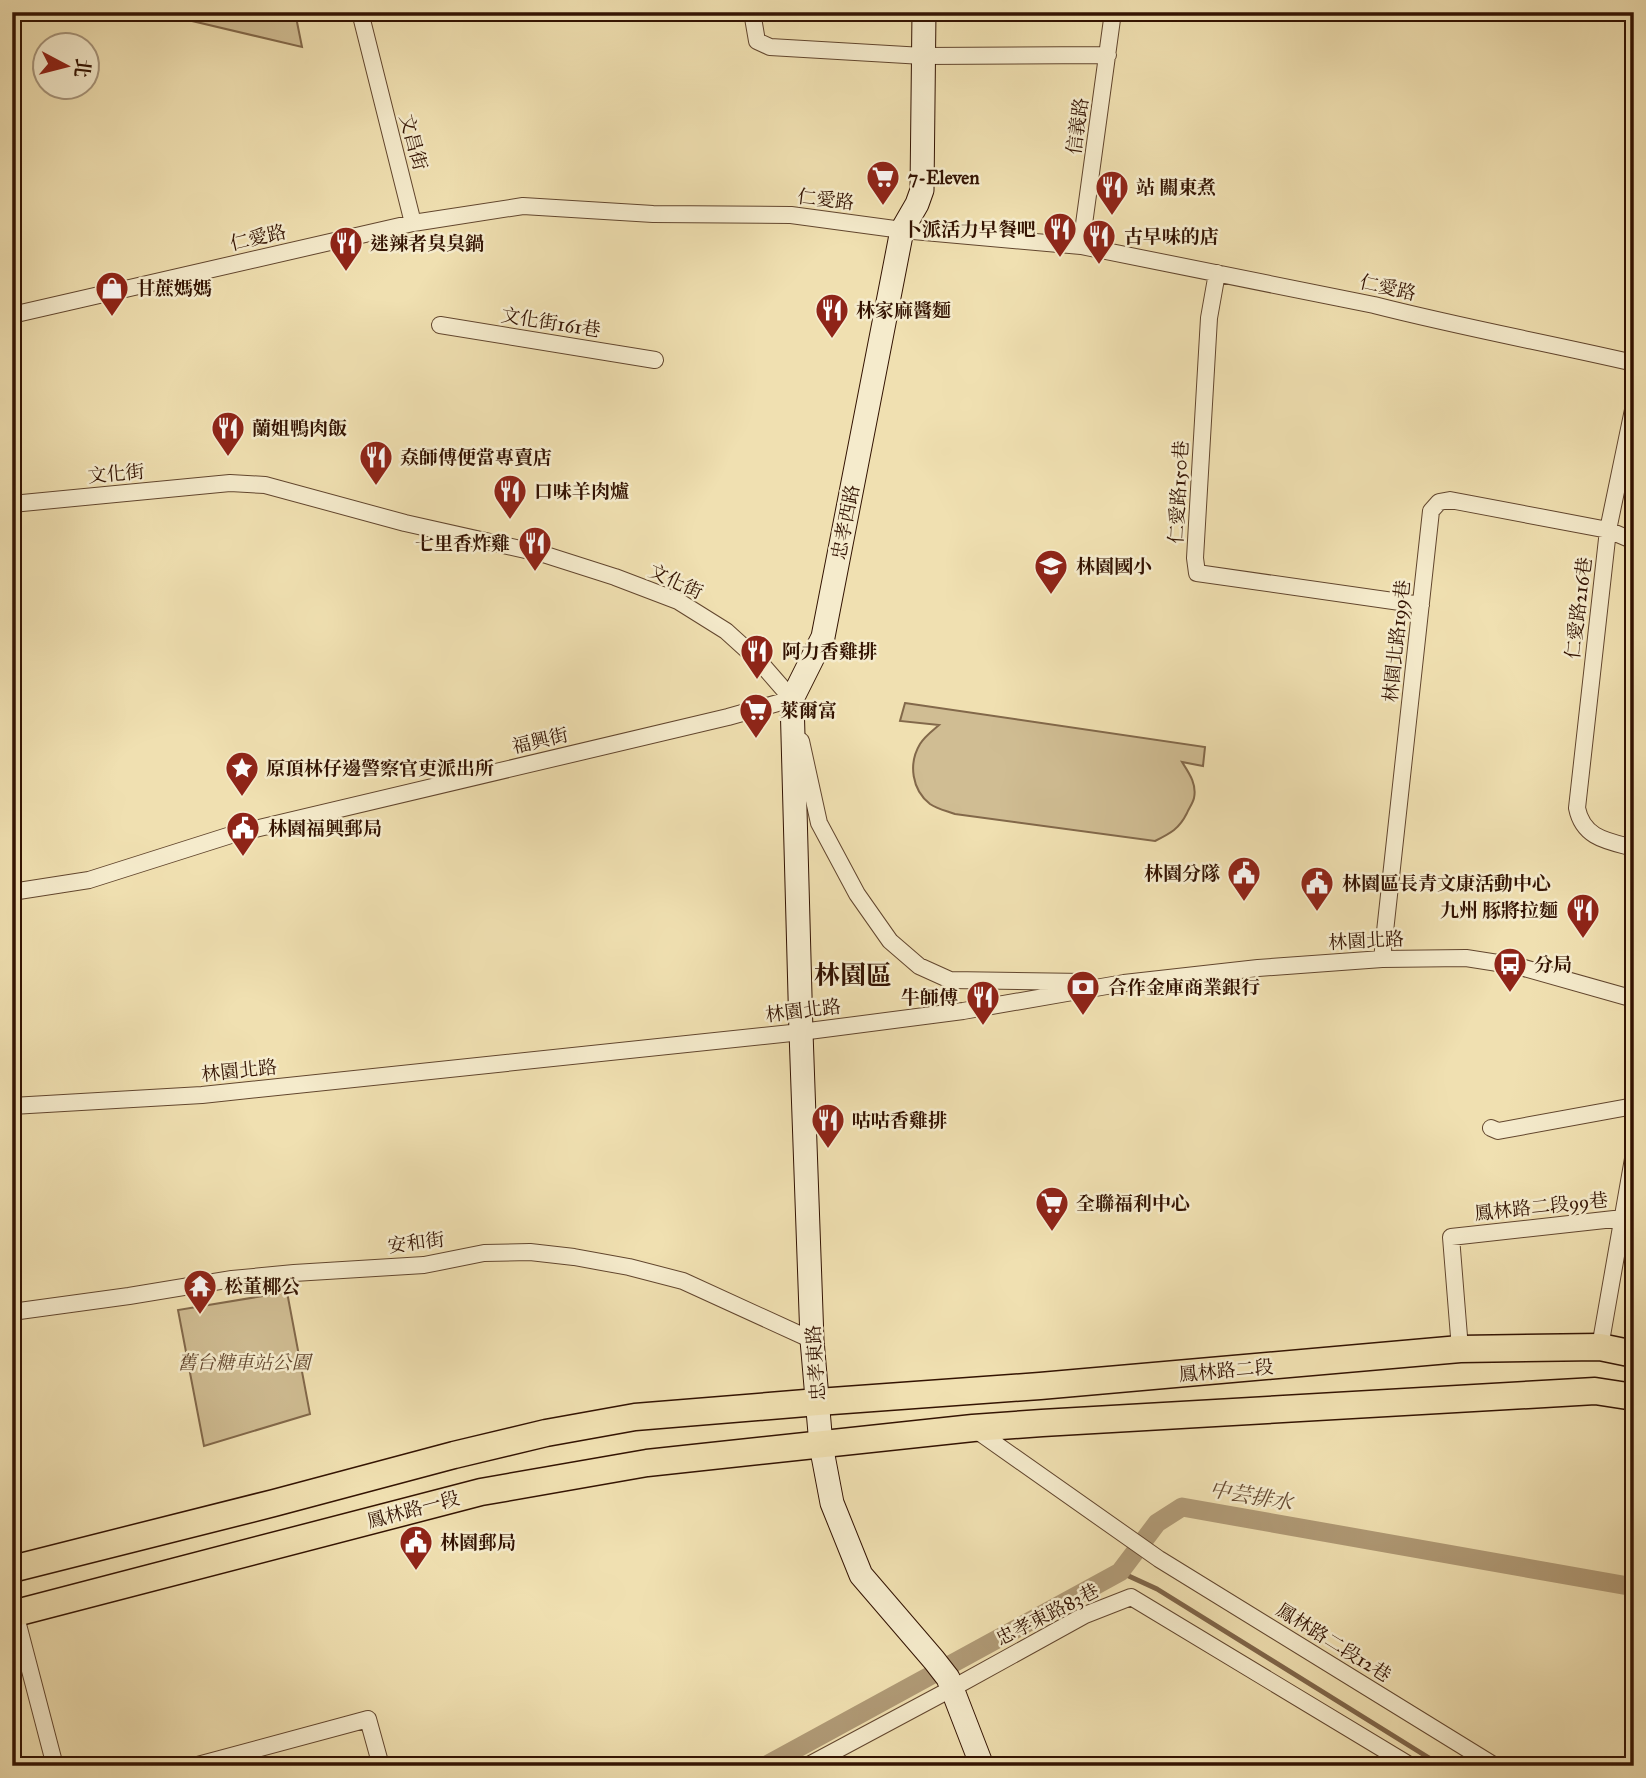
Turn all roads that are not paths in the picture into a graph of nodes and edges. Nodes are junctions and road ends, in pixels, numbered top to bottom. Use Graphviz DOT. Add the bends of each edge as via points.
graph roads {
  1 [pos="360,12"];
  2 [pos="752,12"];
  3 [pos="923,12"];
  4 [pos="1113,12"];
  5 [pos="1108,55"];
  6 [pos="923,56"];
  7 [pos="413,223"];
  8 [pos="902,230"];
  9 [pos="1081,246"];
  10 [pos="1217,273"];
  11 [pos="12,315"];
  12 [pos="440,325"];
  13 [pos="655,360"];
  14 [pos="1634,363"];
  15 [pos="1634,405"];
  16 [pos="12,504"];
  17 [pos="1608,530"];
  18 [pos="1634,541"];
  19 [pos="1421,605"];
  20 [pos="792,699"];
  21 [pos="1634,848"];
  22 [pos="12,892"];
  23 [pos="1382,959"];
  24 [pos="1124,982"];
  25 [pos="1634,999"];
  26 [pos="801,1032"];
  27 [pos="12,1106"];
  28 [pos="1634,1106"];
  29 [pos="1491,1128"];
  30 [pos="1634,1153"];
  31 [pos="1632,1175"];
  32 [pos="1623,1218"];
  33 [pos="12,1312"];
  34 [pos="812,1340"];
  35 [pos="1600,1347"];
  36 [pos="1460,1349"];
  37 [pos="1634,1354"];
  38 [pos="1634,1397"];
  39 [pos="818,1402"];
  40 [pos="973,1428"];
  41 [pos="821,1445"];
  42 [pos="12,1569"];
  43 [pos="13,1614"];
  44 [pos="944,1676"];
  45 [pos="55,1766"];
  46 [pos="194,1766"];
  47 [pos="381,1766"];
  48 [pos="807,1766"];
  49 [pos="982,1766"];
  50 [pos="1411,1766"];
  51 [pos="1495,1766"];
  1 -- 7 [label="street, 文昌街"];
  2 -- 6 [label="street" via="757,41 770,47"];
  3 -- 6 [label="street, 忠孝西路"];
  4 -- 5 [label="street, 信義路"];
  5 -- 6 [label="street"];
  5 -- 9 [label="street, 信義路"];
  6 -- 8 [label="street, 忠孝西路" via="922,190"];
  7 -- 8 [label="street, 仁愛路" via="523,206 653,214 791,215"];
  7 -- 11 [label="street, 仁愛路"];
  8 -- 9 [label="street, 仁愛路"];
  8 -- 20 [label="street, 忠孝西路" via="823,637"];
  9 -- 10 [label="street, 仁愛路"];
  10 -- 14 [label="street, 仁愛路"];
  10 -- 19 [label="street, 仁愛路150巷" via="1209,318 1197,573"];
  12 -- 13 [label="street, 文化街161巷"];
  15 -- 17 [label="street, 仁愛路216巷"];
  16 -- 20 [label="street, 文化街" via="230,483 265,485 543,554 678,601 726,631"];
  17 -- 18 [label="street"];
  17 -- 19 [label="street, 林園北路199巷" via="1450,500 1439,502 1431,511"];
  17 -- 21 [label="street, 仁愛路216巷" via="1577,808 1585,829"];
  19 -- 23 [label="street, 林園北路199巷"];
  20 -- 22 [label="street, 福興街" via="234,834 89,880"];
  20 -- 24 [label="street, 文化街" via="819,823 857,894 890,941 919,966 950,980"];
  20 -- 26 [label="street, 忠孝西路"];
  23 -- 24 [label="street, 林園北路"];
  23 -- 25 [label="street, 林園北路" via="1492,962"];
  24 -- 26 [label="street, 林園北路" via="963,1011"];
  26 -- 27 [label="street, 林園北路" via="202,1095"];
  26 -- 34 [label="street, 忠孝東路"];
  28 -- 29 [label="street" via="1498,1131"];
  30 -- 31 [label="street"];
  31 -- 32 [label="street"];
  32 -- 35 [label="street"];
  32 -- 36 [label="street, 鳳林路二段99巷" via="1451,1237"];
  33 -- 34 [label="street, 安和街" via="232,1279 530,1252 629,1266 683,1281"];
  34 -- 39 [label="street, 忠孝東路"];
  35 -- 36 [label="main road, 鳳林路二段"];
  35 -- 37 [label="main road, 鳳林路二段"];
  36 -- 39 [label="main road, 鳳林路二段"];
  38 -- 40 [label="main road" via="1595,1391"];
  39 -- 41 [label="street, 忠孝東路"];
  39 -- 42 [label="main road" via="635,1417 546,1433"];
  40 -- 41 [label="main road"];
  40 -- 51 [label="street, 鳳林路二段12巷" via="1151,1553"];
  41 -- 43 [label="main road, 鳳林路一段" via="647,1463 481,1492"];
  41 -- 44 [label="street, 忠孝東路" via="832,1503 861,1576"];
  43 -- 45 [label="street"];
  44 -- 48 [label="street, 忠孝東路83巷"];
  44 -- 49 [label="street, 忠孝東路"];
  44 -- 50 [label="street, 忠孝東路83巷" via="1131,1597"];
  46 -- 47 [label="street" via="368,1719"];
}
